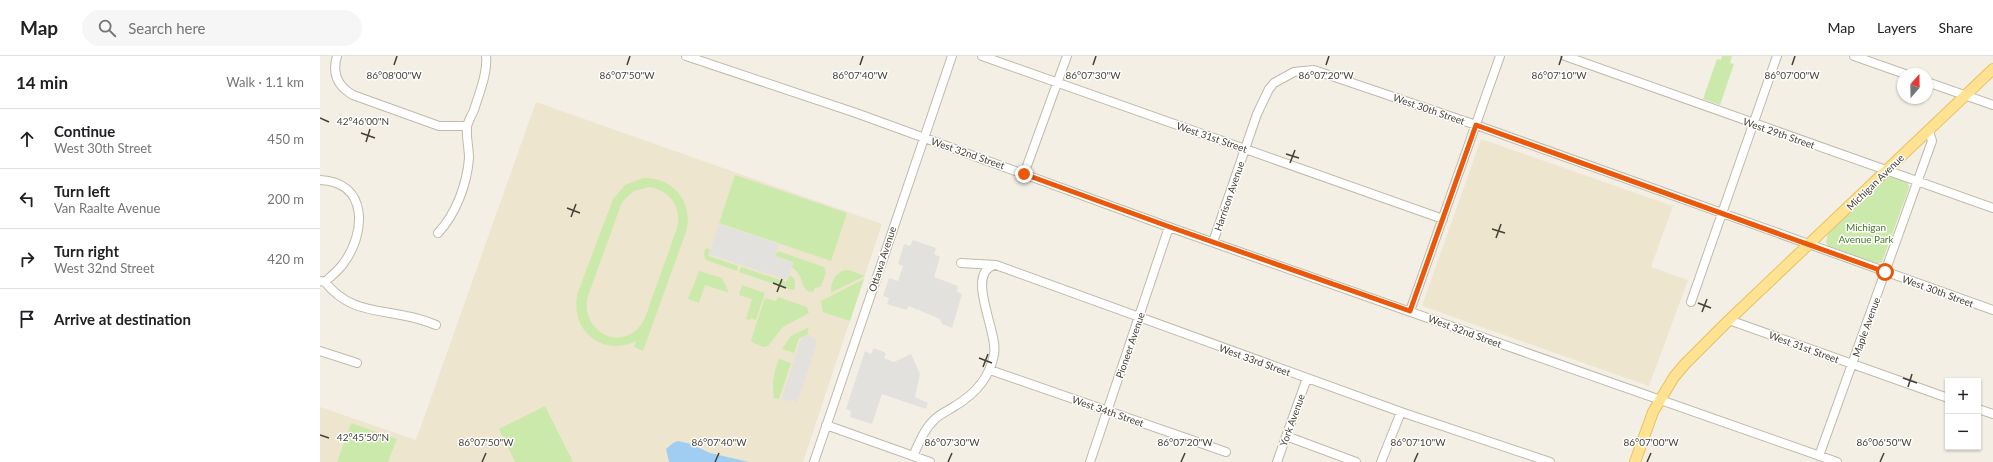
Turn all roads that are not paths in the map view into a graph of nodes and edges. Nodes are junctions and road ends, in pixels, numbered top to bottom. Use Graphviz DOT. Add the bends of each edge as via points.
graph roads {
  1 [pos="337,56"];
  2 [pos="486,56"];
  3 [pos="686,56"];
  4 [pos="952,56"];
  5 [pos="982,56"];
  6 [pos="1067,56"];
  7 [pos="1500,56"];
  8 [pos="1565,56"];
  9 [pos="1777,56"];
  10 [pos="1854,56"];
  11 [pos="1993,69"];
  12 [pos="1897,71"];
  13 [pos="1294,72"];
  14 [pos="1058,83"];
  15 [pos="1933,84"];
  16 [pos="1966,96"];
  17 [pos="1993,105"];
  18 [pos="1752,123"];
  19 [pos="1476,125"];
  20 [pos="467,126"];
  21 [pos="1929,131"];
  22 [pos="923,138"];
  23 [pos="1246,149"];
  24 [pos="1886,170"];
  25 [pos="1024,174"];
  26 [pos="320,180"];
  27 [pos="1918,181"];
  28 [pos="1993,208"];
  29 [pos="1721,213"];
  30 [pos="1443,219"];
  31 [pos="1170,227"];
  32 [pos="438,233"];
  33 [pos="1213,242"];
  34 [pos="1810,245"];
  35 [pos="961,263"];
  36 [pos="996,265"];
  37 [pos="1885,272"];
  38 [pos="323,282"];
  39 [pos="1691,302"];
  40 [pos="1993,310"];
  41 [pos="1410,311"];
  42 [pos="1139,318"];
  43 [pos="1729,320"];
  44 [pos="436,325"];
  45 [pos="320,351"];
  46 [pos="357,364"];
  47 [pos="1852,364"];
  48 [pos="990,370"];
  49 [pos="1307,378"];
  50 [pos="1945,397"];
  51 [pos="1660,400"];
  52 [pos="1107,410"];
  53 [pos="1981,410"];
  54 [pos="1401,412"];
  55 [pos="1993,414"];
  56 [pos="826,425"];
  57 [pos="1286,436"];
  58 [pos="1226,452"];
  59 [pos="914,456"];
  60 [pos="1819,456"];
  61 [pos="814,462"];
  62 [pos="930,462"];
  63 [pos="1090,462"];
  64 [pos="1277,462"];
  65 [pos="1356,462"];
  66 [pos="1381,462"];
  67 [pos="1550,462"];
  68 [pos="1635,462"];
  69 [pos="1837,462"];
  1 -- 20 [label="street" via="334,69 337,80 345,91 439,126"];
  2 -- 20 [label="street" via="485,70"];
  3 -- 22 [label="street, West 32nd Street"];
  4 -- 22 [label="street, Ottawa Avenue"];
  5 -- 14 [label="street, West 31st Street"];
  6 -- 14 [label="street"];
  7 -- 19 [label="street"];
  8 -- 18 [label="street, West 29th Street"];
  9 -- 18 [label="street"];
  10 -- 12 [label="street"];
  11 -- 16 [label="main road, Michigan Avenue"];
  13 -- 19 [label="street, West 30th Street" via="1314,70"];
  13 -- 23 [label="street, Harrison Avenue" via="1279,79 1270,89 1257,114"];
  14 -- 23 [label="street, West 31st Street"];
  14 -- 25 [label="street"];
  15 -- 16 [label="street"];
  16 -- 17 [label="street"];
  16 -- 21 [label="main road, Michigan Avenue"];
  18 -- 24 [label="street, West 29th Street"];
  18 -- 29 [label="street"];
  19 -- 29 [label="street, West 30th Street"];
  19 -- 30 [label="street"];
  20 -- 32 [label="street" via="467,170 454,212"];
  21 -- 24 [label="main road, Michigan Avenue"];
  21 -- 27 [label="street, Maple Avenue" via="1932,141"];
  22 -- 25 [label="street, West 32nd Street"];
  22 -- 56 [label="street, Ottawa Avenue"];
  23 -- 30 [label="street, West 31st Street"];
  23 -- 33 [label="street, Harrison Avenue"];
  24 -- 27 [label="street, West 29th Street"];
  24 -- 34 [label="main road, Michigan Avenue"];
  25 -- 31 [label="street, West 32nd Street"];
  26 -- 38 [label="street" via="342,184 357,202 360,222 343,264"];
  27 -- 28 [label="street, West 29th Street"];
  27 -- 37 [label="street, Maple Avenue"];
  29 -- 34 [label="street, West 30th Street"];
  29 -- 39 [label="street"];
  30 -- 41 [label="street"];
  31 -- 33 [label="street, West 32nd Street"];
  31 -- 42 [label="street, Pioneer Avenue"];
  33 -- 41 [label="street, West 32nd Street"];
  34 -- 37 [label="street, West 30th Street"];
  34 -- 43 [label="main road, Michigan Avenue"];
  35 -- 36 [label="street, West 33rd Street"];
  36 -- 42 [label="street, West 33rd Street"];
  36 -- 48 [label="street" via="990,266 982,281 982,293 996,346"];
  37 -- 40 [label="street, West 30th Street"];
  37 -- 47 [label="street, Maple Avenue"];
  38 -- 44 [label="street" via="332,291 360,308 406,316"];
  41 -- 51 [label="street, West 32nd Street"];
  42 -- 49 [label="street, West 33rd Street"];
  42 -- 52 [label="street, Pioneer Avenue"];
  43 -- 47 [label="street, West 31st Street"];
  43 -- 51 [label="main road, Michigan Avenue" via="1685,364"];
  45 -- 46 [label="street"];
  47 -- 50 [label="street, West 31st Street"];
  47 -- 60 [label="street, Maple Avenue"];
  48 -- 52 [label="street, West 34th Street"];
  48 -- 59 [label="street" via="973,393 935,419 922,435"];
  49 -- 54 [label="street, West 33rd Street"];
  49 -- 57 [label="street, York Avenue"];
  51 -- 60 [label="street, West 32nd Street"];
  51 -- 68 [label="main road, Michigan Avenue"];
  52 -- 58 [label="street, West 34th Street"];
  52 -- 63 [label="street, Pioneer Avenue"];
  53 -- 55 [label="street"];
  54 -- 66 [label="street"];
  54 -- 67 [label="street, West 33rd Street"];
  56 -- 59 [label="street"];
  56 -- 61 [label="street, Ottawa Avenue"];
  57 -- 64 [label="street, York Avenue"];
  57 -- 65 [label="street"];
  59 -- 62 [label="street"];
  60 -- 69 [label="street, West 32nd Street"];
}
